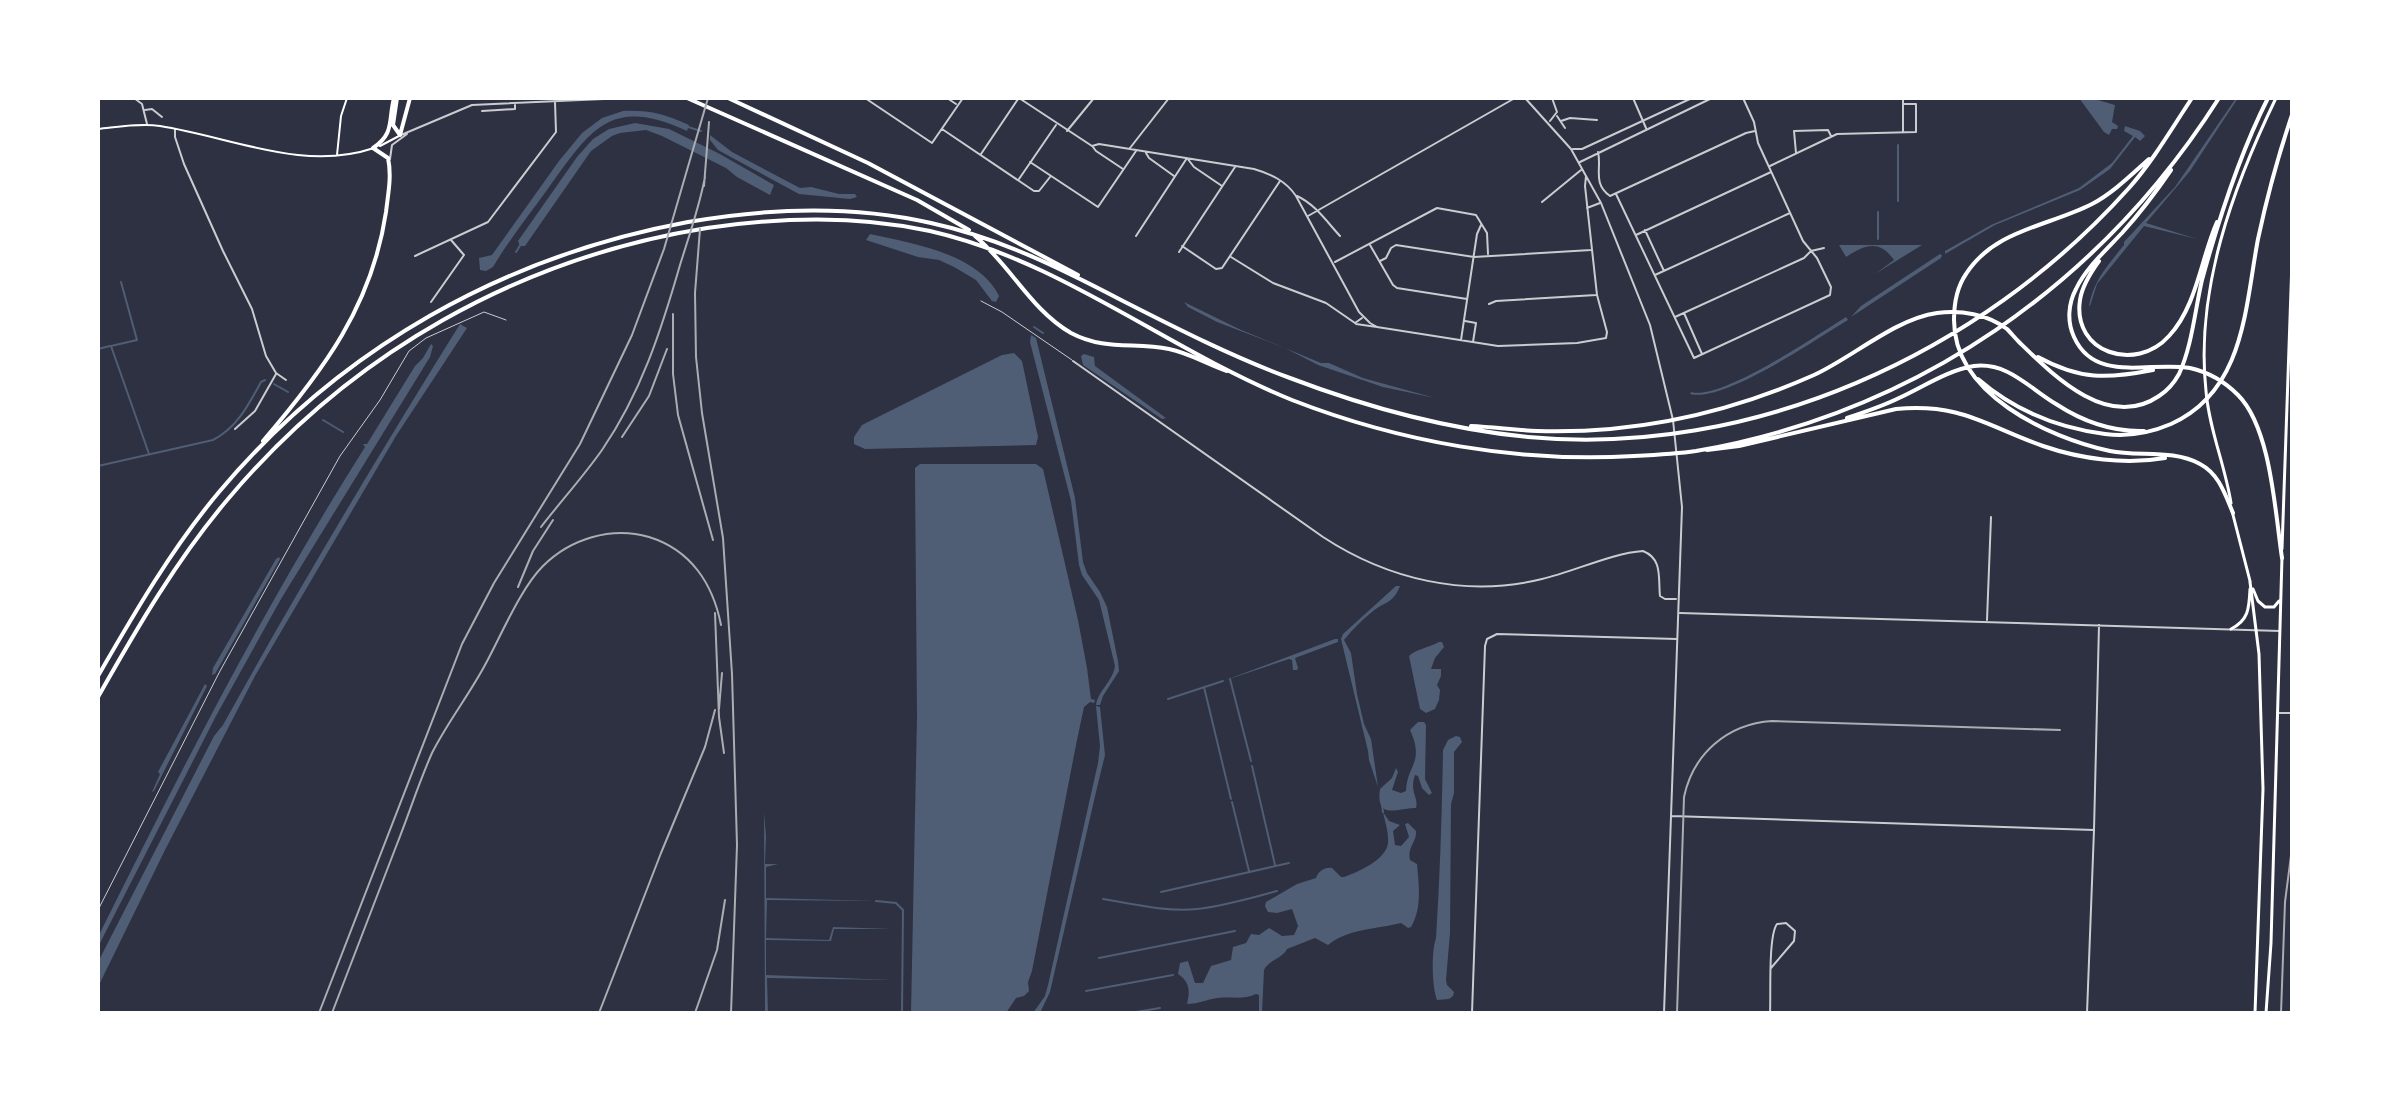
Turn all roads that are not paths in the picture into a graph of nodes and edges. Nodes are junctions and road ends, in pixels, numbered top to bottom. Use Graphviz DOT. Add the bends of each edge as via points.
graph roads {
  1 [pos="134,98"];
  2 [pos="347,98"];
  3 [pos="396,98"];
  4 [pos="410,98"];
  5 [pos="687,98"];
  6 [pos="728,98"];
  7 [pos="865,98"];
  8 [pos="947,98"];
  9 [pos="963,98"];
  10 [pos="1019,98"];
  11 [pos="1094,98"];
  12 [pos="1169,98"];
  13 [pos="1515,98"];
  14 [pos="1525,98"];
  15 [pos="1552,98"];
  16 [pos="1633,98"];
  17 [pos="1692,98"];
  18 [pos="1712,98"];
  19 [pos="1744,98"];
  20 [pos="1903,98"];
  21 [pos="2192,98"];
  22 [pos="2219,98"];
  23 [pos="2268,98"];
  24 [pos="2276,98"];
  25 [pos="604,99"];
  26 [pos="555,102"];
  27 [pos="515,104"];
  28 [pos="1903,104"];
  29 [pos="958,105"];
  30 [pos="145,110"];
  31 [pos="482,111"];
  32 [pos="1556,115"];
  33 [pos="2292,115"];
  34 [pos="162,117"];
  35 [pos="1597,120"];
  36 [pos="1561,121"];
  37 [pos="1643,121"];
  38 [pos="1548,123"];
  39 [pos="1056,124"];
  40 [pos="147,125"];
  41 [pos="1565,128"];
  42 [pos="98,129"];
  43 [pos="175,129"];
  44 [pos="942,129"];
  45 [pos="1647,129"];
  46 [pos="1067,131"];
  47 [pos="1756,131"];
  48 [pos="1903,132"];
  49 [pos="408,133"];
  50 [pos="400,135"];
  51 [pos="1831,137"];
  52 [pos="1092,146"];
  53 [pos="373,148"];
  54 [pos="1130,149"];
  55 [pos="1571,149"];
  56 [pos="1582,149"];
  57 [pos="1136,150"];
  58 [pos="1145,152"];
  59 [pos="1598,152"];
  60 [pos="2157,152"];
  61 [pos="981,154"];
  62 [pos="1796,154"];
  63 [pos="337,157"];
  64 [pos="1187,158"];
  65 [pos="2178,159"];
  66 [pos="1577,160"];
  67 [pos="1030,162"];
  68 [pos="390,166"];
  69 [pos="1236,166"];
  70 [pos="1769,166"];
  71 [pos="1582,169"];
  72 [pos="1124,170"];
  73 [pos="1771,172"];
  74 [pos="1586,175"];
  75 [pos="1050,176"];
  76 [pos="1174,176"];
  77 [pos="1019,180"];
  78 [pos="1280,180"];
  79 [pos="1222,186"];
  80 [pos="1614,195"];
  81 [pos="1296,196"];
  82 [pos="1542,202"];
  83 [pos="1601,203"];
  84 [pos="1587,208"];
  85 [pos="1317,211"];
  86 [pos="1790,213"];
  87 [pos="2222,213"];
  88 [pos="1306,216"];
  89 [pos="1482,224"];
  90 [pos="1645,230"];
  91 [pos="1136,236"];
  92 [pos="1340,236"];
  93 [pos="1635,236"];
  94 [pos="451,239"];
  95 [pos="1370,244"];
  96 [pos="1182,246"];
  97 [pos="2109,246"];
  98 [pos="1824,248"];
  99 [pos="1592,250"];
  100 [pos="1811,251"];
  101 [pos="1179,252"];
  102 [pos="1488,255"];
  103 [pos="415,256"];
  104 [pos="1230,256"];
  105 [pos="1474,257"];
  106 [pos="1380,261"];
  107 [pos="2292,261"];
  108 [pos="1333,264"];
  109 [pos="1665,272"];
  110 [pos="1654,276"];
  111 [pos="1086,281"];
  112 [pos="1597,295"];
  113 [pos="1467,299"];
  114 [pos="981,301"];
  115 [pos="431,302"];
  116 [pos="1489,304"];
  117 [pos="1684,313"];
  118 [pos="1363,318"];
  119 [pos="1673,318"];
  120 [pos="506,320"];
  121 [pos="1464,321"];
  122 [pos="1355,323"];
  123 [pos="1377,327"];
  124 [pos="1461,340"];
  125 [pos="1473,342"];
  126 [pos="2033,354"];
  127 [pos="1703,355"];
  128 [pos="1073,361"];
  129 [pos="2171,367"];
  130 [pos="276,373"];
  131 [pos="1248,379"];
  132 [pos="286,380"];
  133 [pos="1983,386"];
  134 [pos="1452,425"];
  135 [pos="1826,426"];
  136 [pos="235,429"];
  137 [pos="2150,431"];
  138 [pos="1697,451"];
  139 [pos="2171,457"];
  140 [pos="220,491"];
  141 [pos="2233,513"];
  142 [pos="1991,517"];
  143 [pos="2282,558"];
  144 [pos="2250,581"];
  145 [pos="2281,598"];
  146 [pos="1679,599"];
  147 [pos="1679,613"];
  148 [pos="1987,622"];
  149 [pos="2099,625"];
  150 [pos="2231,629"];
  151 [pos="2257,630"];
  152 [pos="2280,631"];
  153 [pos="1678,639"];
  154 [pos="98,676"];
  155 [pos="98,697"];
  156 [pos="2277,713"];
  157 [pos="2292,713"];
  158 [pos="2263,789"];
  159 [pos="2275,789"];
  160 [pos="1671,816"];
  161 [pos="2094,830"];
  162 [pos="98,910"];
  163 [pos="1771,968"];
  164 [pos="1472,1013"];
  165 [pos="1664,1013"];
  166 [pos="1770,1013"];
  167 [pos="2087,1013"];
  168 [pos="2255,1013"];
  169 [pos="2266,1013"];
  1 -- 30 [label="street"];
  2 -- 63 [label="main road"];
  3 -- 50 [label="highway" via="393,125"];
  3 -- 53 [label="highway" via="389,132"];
  4 -- 50 [label="highway"];
  5 -- 131 [label="highway" via="954,221 1001,261 1042,310 1082,337 1114,346 1169,349"];
  6 -- 111 [label="highway" via="897,178"];
  7 -- 44 [label="street" via="932,143"];
  8 -- 29 [label="street"];
  9 -- 29 [label="street"];
  10 -- 39 [label="street"];
  10 -- 61 [label="street"];
  11 -- 46 [label="street"];
  12 -- 54 [label="street"];
  13 -- 85 [label="street"];
  14 -- 38 [label="street"];
  15 -- 32 [label="street"];
  16 -- 37 [label="street"];
  17 -- 37 [label="street"];
  18 -- 45 [label="street"];
  19 -- 47 [label="street"];
  20 -- 28 [label="street"];
  21 -- 60 [label="highway"];
  22 -- 65 [label="highway"];
  23 -- 87 [label="highway"];
  24 -- 141 [label="main road" via="2227,221 2206,320 2205,389"];
  25 -- 26 [label="street"];
  26 -- 27 [label="street"];
  26 -- 94 [label="street" via="556,132 488,222"];
  27 -- 31 [label="street" via="515,109"];
  27 -- 49 [label="street" via="472,105"];
  28 -- 48 [label="street"];
  28 -- 48 [label="street" via="1916,104 1916,132"];
  29 -- 44 [label="street"];
  30 -- 34 [label="street"];
  30 -- 40 [label="street"];
  32 -- 36 [label="street"];
  32 -- 38 [label="street"];
  33 -- 137 [label="highway" via="2232,362 2212,394 2190,413"];
  35 -- 36 [label="street"];
  36 -- 41 [label="street"];
  37 -- 45 [label="street"];
  37 -- 56 [label="street"];
  38 -- 55 [label="street"];
  39 -- 46 [label="street"];
  39 -- 67 [label="street"];
  40 -- 42 [label="main road"];
  40 -- 43 [label="main road"];
  43 -- 63 [label="main road" via="304,157"];
  43 -- 130 [label="street" via="184,164"];
  44 -- 61 [label="street"];
  45 -- 59 [label="street"];
  46 -- 52 [label="street"];
  47 -- 70 [label="street"];
  47 -- 80 [label="street"];
  48 -- 51 [label="street"];
  49 -- 50 [label="street"];
  49 -- 68 [label="street" via="391,148"];
  50 -- 53 [label="main road"];
  51 -- 62 [label="street"];
  51 -- 62 [label="street" via="1828,130 1794,131"];
  52 -- 54 [label="street"];
  52 -- 72 [label="street"];
  53 -- 63 [label="main road"];
  53 -- 68 [label="highway" via="388,158"];
  54 -- 57 [label="street"];
  55 -- 56 [label="street"];
  55 -- 66 [label="street"];
  56 -- 66 [label="street"];
  57 -- 58 [label="street"];
  57 -- 72 [label="street"];
  58 -- 64 [label="street"];
  58 -- 76 [label="street"];
  59 -- 66 [label="street"];
  59 -- 80 [label="street" via="1599,179 1605,192"];
  60 -- 133 [label="highway" via="2096,202 2011,236 1978,258 1963,279 1954,317 1958,349"];
  60 -- 134 [label="highway" via="2083,234 2011,295 1931,348 1861,382 1773,413 1658,436 1530,437"];
  61 -- 77 [label="street"];
  62 -- 70 [label="street"];
  64 -- 69 [label="street"];
  64 -- 76 [label="street"];
  64 -- 79 [label="street"];
  65 -- 97 [label="highway" via="2157,192"];
  65 -- 138 [label="highway" via="2088,258 1970,348 1867,401 1787,429"];
  66 -- 71 [label="street"];
  67 -- 75 [label="street"];
  67 -- 77 [label="street"];
  68 -- 140 [label="highway" via="376,256 346,330 307,389"];
  69 -- 78 [label="street"];
  69 -- 79 [label="street"];
  70 -- 73 [label="street"];
  71 -- 74 [label="street"];
  71 -- 82 [label="street"];
  72 -- 75 [label="street" via="1098,207"];
  73 -- 86 [label="street"];
  73 -- 90 [label="street"];
  74 -- 83 [label="street"];
  74 -- 84 [label="street"];
  75 -- 77 [label="street" via="1038,192"];
  76 -- 91 [label="street"];
  78 -- 81 [label="street"];
  78 -- 104 [label="street"];
  79 -- 96 [label="street"];
  80 -- 93 [label="street"];
  81 -- 85 [label="street"];
  81 -- 88 [label="street"];
  83 -- 84 [label="street"];
  83 -- 146 [label="street" via="1650,325 1669,396 1682,507"];
  84 -- 99 [label="street"];
  85 -- 88 [label="street"];
  85 -- 92 [label="street"];
  86 -- 100 [label="street"];
  86 -- 109 [label="street"];
  87 -- 97 [label="highway" via="2180,322 2144,354 2108,351 2092,340 2082,321 2082,291"];
  87 -- 126 [label="highway" via="2184,362 2162,394 2130,407 2102,403 2067,385"];
  88 -- 108 [label="street"];
  89 -- 95 [label="street" via="1472,213 1437,208"];
  89 -- 102 [label="street"];
  89 -- 105 [label="street"];
  90 -- 93 [label="street"];
  90 -- 109 [label="street"];
  93 -- 110 [label="street"];
  94 -- 103 [label="street"];
  94 -- 115 [label="street" via="464,255"];
  95 -- 106 [label="street"];
  95 -- 108 [label="street"];
  96 -- 101 [label="street"];
  96 -- 104 [label="street" via="1216,269"];
  97 -- 129 [label="highway" via="2074,293 2069,316 2075,339 2086,354 2107,366"];
  98 -- 100 [label="street"];
  99 -- 102 [label="street"];
  99 -- 112 [label="street"];
  100 -- 117 [label="street"];
  100 -- 127 [label="street" via="1831,293 1828,297"];
  102 -- 105 [label="street"];
  104 -- 122 [label="street"];
  105 -- 106 [label="street" via="1398,245"];
  105 -- 113 [label="street"];
  106 -- 113 [label="street" via="1397,288"];
  107 -- 143 [label="main road"];
  108 -- 118 [label="street"];
  109 -- 110 [label="street"];
  110 -- 119 [label="street"];
  111 -- 134 [label="highway" via="1286,377 1403,415"];
  111 -- 140 [label="highway" via="957,229 855,211 760,213 646,231 539,263 414,324 309,402"];
  112 -- 116 [label="street"];
  112 -- 125 [label="street" via="1606,338 1498,346"];
  113 -- 121 [label="street"];
  114 -- 128 [label="lane"];
  117 -- 119 [label="street"];
  117 -- 127 [label="street"];
  118 -- 122 [label="street"];
  118 -- 123 [label="street"];
  119 -- 127 [label="street" via="1694,358"];
  120 -- 162 [label="lane" via="484,312 409,351 340,456 220,671"];
  121 -- 124 [label="street"];
  121 -- 125 [label="street" via="1476,323"];
  122 -- 123 [label="street"];
  123 -- 124 [label="street"];
  124 -- 125 [label="street"];
  126 -- 129 [label="highway" via="2062,369 2098,377"];
  126 -- 134 [label="highway" via="2007,329 1982,317 1955,312 1927,315 1814,375 1688,418 1581,431"];
  128 -- 146 [label="street" via="1323,537 1386,570 1442,584 1495,586 1541,580 1643,551 1657,563 1660,596"];
  129 -- 143 [label="highway" via="2200,371 2227,386 2251,413 2272,489"];
  130 -- 132 [label="street"];
  130 -- 136 [label="street" via="255,411"];
  131 -- 138 [label="highway" via="1372,426 1487,451 1604,457"];
  131 -- 155 [label="highway" via="1041,270 953,237 838,219 710,228 643,241 569,262 466,306 315,409 210,521 152,604"];
  133 -- 137 [label="highway" via="2061,425 2118,436"];
  133 -- 139 [label="highway" via="2019,414 2075,440 2118,453"];
  135 -- 137 [label="highway" via="1957,371 1989,366 2010,372 2091,422"];
  135 -- 138 [label="highway"];
  135 -- 139 [label="highway" via="1896,409 1932,408 1970,415 2070,454 2113,460"];
  139 -- 141 [label="highway" via="2189,459 2210,471"];
  140 -- 154 [label="highway" via="144,597"];
  141 -- 144 [label="main road"];
  142 -- 148 [label="street"];
  143 -- 145 [label="main road"];
  144 -- 145 [label="main road" via="2265,607 2274,607"];
  144 -- 150 [label="main road" via="2247,615"];
  144 -- 151 [label="main road"];
  145 -- 152 [label="main road"];
  146 -- 147 [label="street"];
  147 -- 148 [label="street"];
  147 -- 153 [label="street"];
  148 -- 149 [label="street"];
  149 -- 150 [label="street"];
  149 -- 161 [label="street"];
  150 -- 151 [label="street"];
  151 -- 152 [label="street"];
  151 -- 158 [label="main road"];
  152 -- 156 [label="main road"];
  153 -- 160 [label="street"];
  153 -- 164 [label="street" via="1497,634 1487,639"];
  156 -- 157 [label="street"];
  156 -- 159 [label="main road"];
  158 -- 159 [label="main road"];
  158 -- 168 [label="main road"];
  159 -- 169 [label="main road"];
  160 -- 161 [label="street"];
  160 -- 165 [label="street"];
  161 -- 167 [label="street"];
  163 -- 163 [label="street" via="1794,941 1795,931 1786,923 1773,930"];
  163 -- 166 [label="street"];
}
